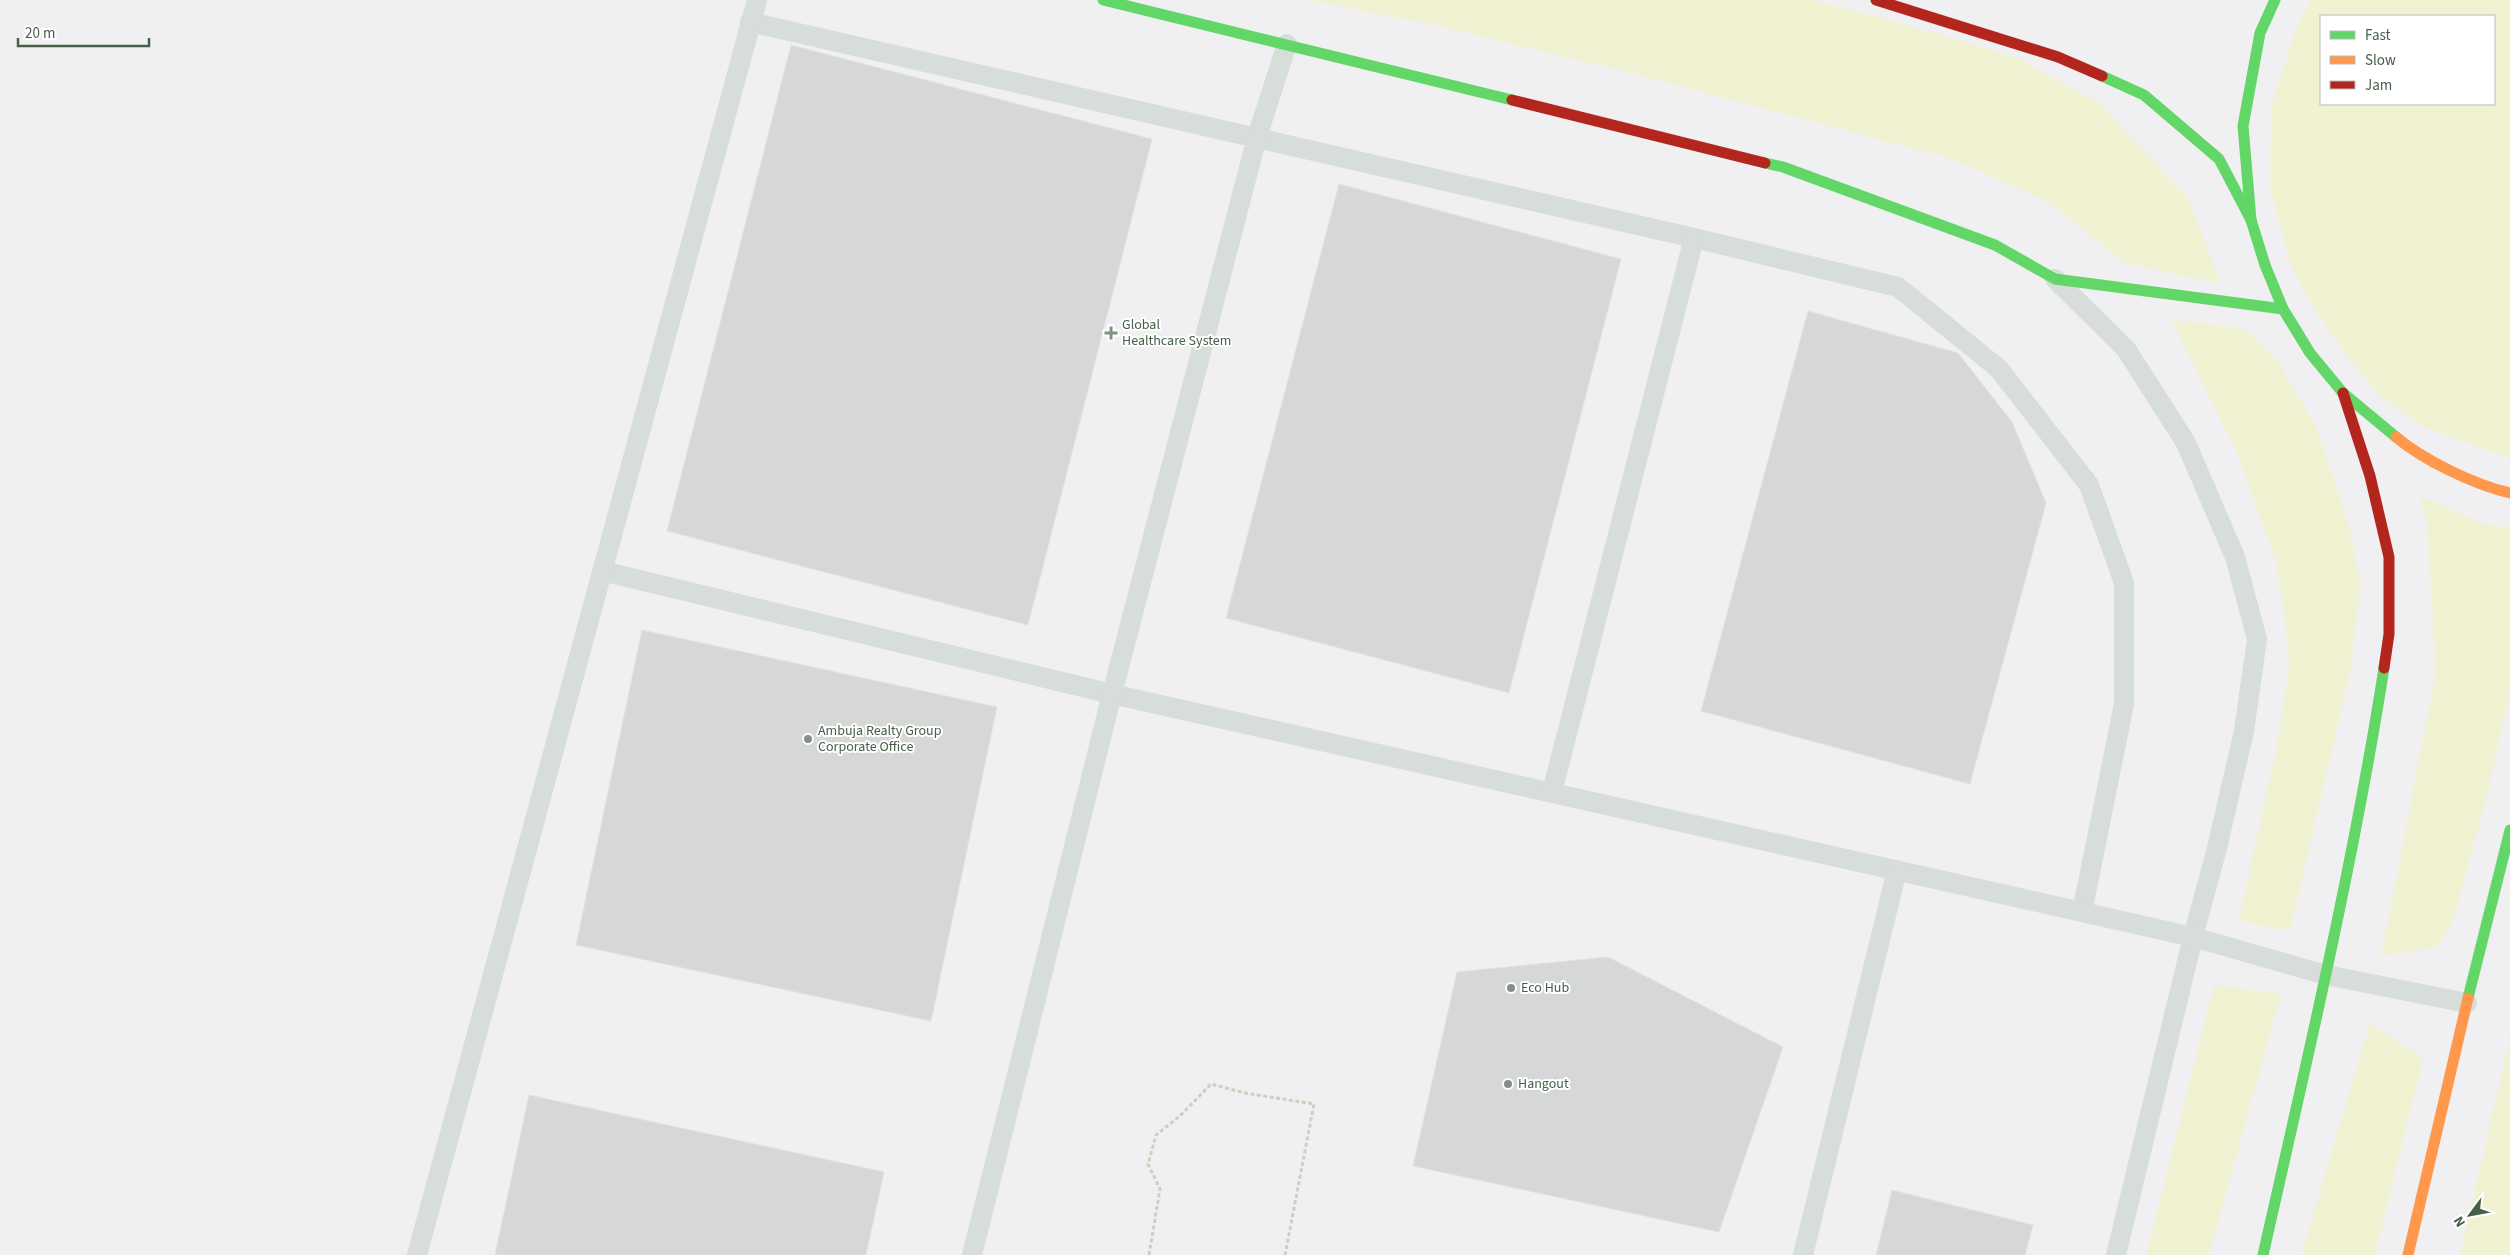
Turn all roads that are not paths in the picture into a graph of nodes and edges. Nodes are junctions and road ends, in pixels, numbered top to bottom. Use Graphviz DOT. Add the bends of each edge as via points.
graph roads {
  1 [pos="757,0"];
  2 [pos="1103,0"];
  3 [pos="1876,0"];
  4 [pos="2275,0"];
  5 [pos="750,22"];
  6 [pos="1287,44"];
  7 [pos="1257,137"];
  8 [pos="2251,220"];
  9 [pos="1694,238"];
  10 [pos="2055,279"];
  11 [pos="2283,309"];
  12 [pos="2343,393"];
  13 [pos="2510,493"];
  14 [pos="602,571"];
  15 [pos="1112,694"];
  16 [pos="1552,792"];
  17 [pos="2510,830"];
  18 [pos="1897,870"];
  19 [pos="2082,912"];
  20 [pos="2193,937"];
  21 [pos="2326,974"];
  22 [pos="2467,1004"];
  23 [pos="417,1255"];
  24 [pos="972,1255"];
  25 [pos="1804,1255"];
  26 [pos="2116,1255"];
  27 [pos="2263,1255"];
  28 [pos="2408,1255"];
  1 -- 5 [label="lane"];
  2 -- 6 [label="main road"];
  3 -- 8 [label="main road" via="2058,57 2144,94 2219,159"];
  4 -- 8 [label="main road" via="2260,33 2243,126"];
  5 -- 7 [label="lane"];
  5 -- 14 [label="lane"];
  6 -- 7 [label="lane"];
  6 -- 10 [label="main road" via="1783,167 1995,245"];
  7 -- 9 [label="lane"];
  7 -- 15 [label="lane"];
  8 -- 11 [label="main road"];
  9 -- 16 [label="lane"];
  9 -- 19 [label="lane" via="1898,287 1999,369 2089,485 2124,583 2124,704"];
  10 -- 11 [label="main road"];
  10 -- 20 [label="lane" via="2126,349 2186,443 2235,557 2257,640 2244,731"];
  11 -- 12 [label="main road" via="2310,353"];
  12 -- 13 [label="main road" via="2410,449 2488,488"];
  12 -- 21 [label="main road" via="2370,476 2389,557 2389,634 2366,783"];
  14 -- 15 [label="lane"];
  14 -- 23 [label="lane"];
  15 -- 16 [label="lane"];
  15 -- 24 [label="lane"];
  16 -- 18 [label="lane"];
  17 -- 22 [label="main road"];
  18 -- 19 [label="lane"];
  18 -- 25 [label="lane"];
  19 -- 20 [label="lane"];
  20 -- 21 [label="lane"];
  20 -- 26 [label="lane"];
  21 -- 22 [label="lane"];
  21 -- 27 [label="main road"];
  22 -- 28 [label="main road"];
}
